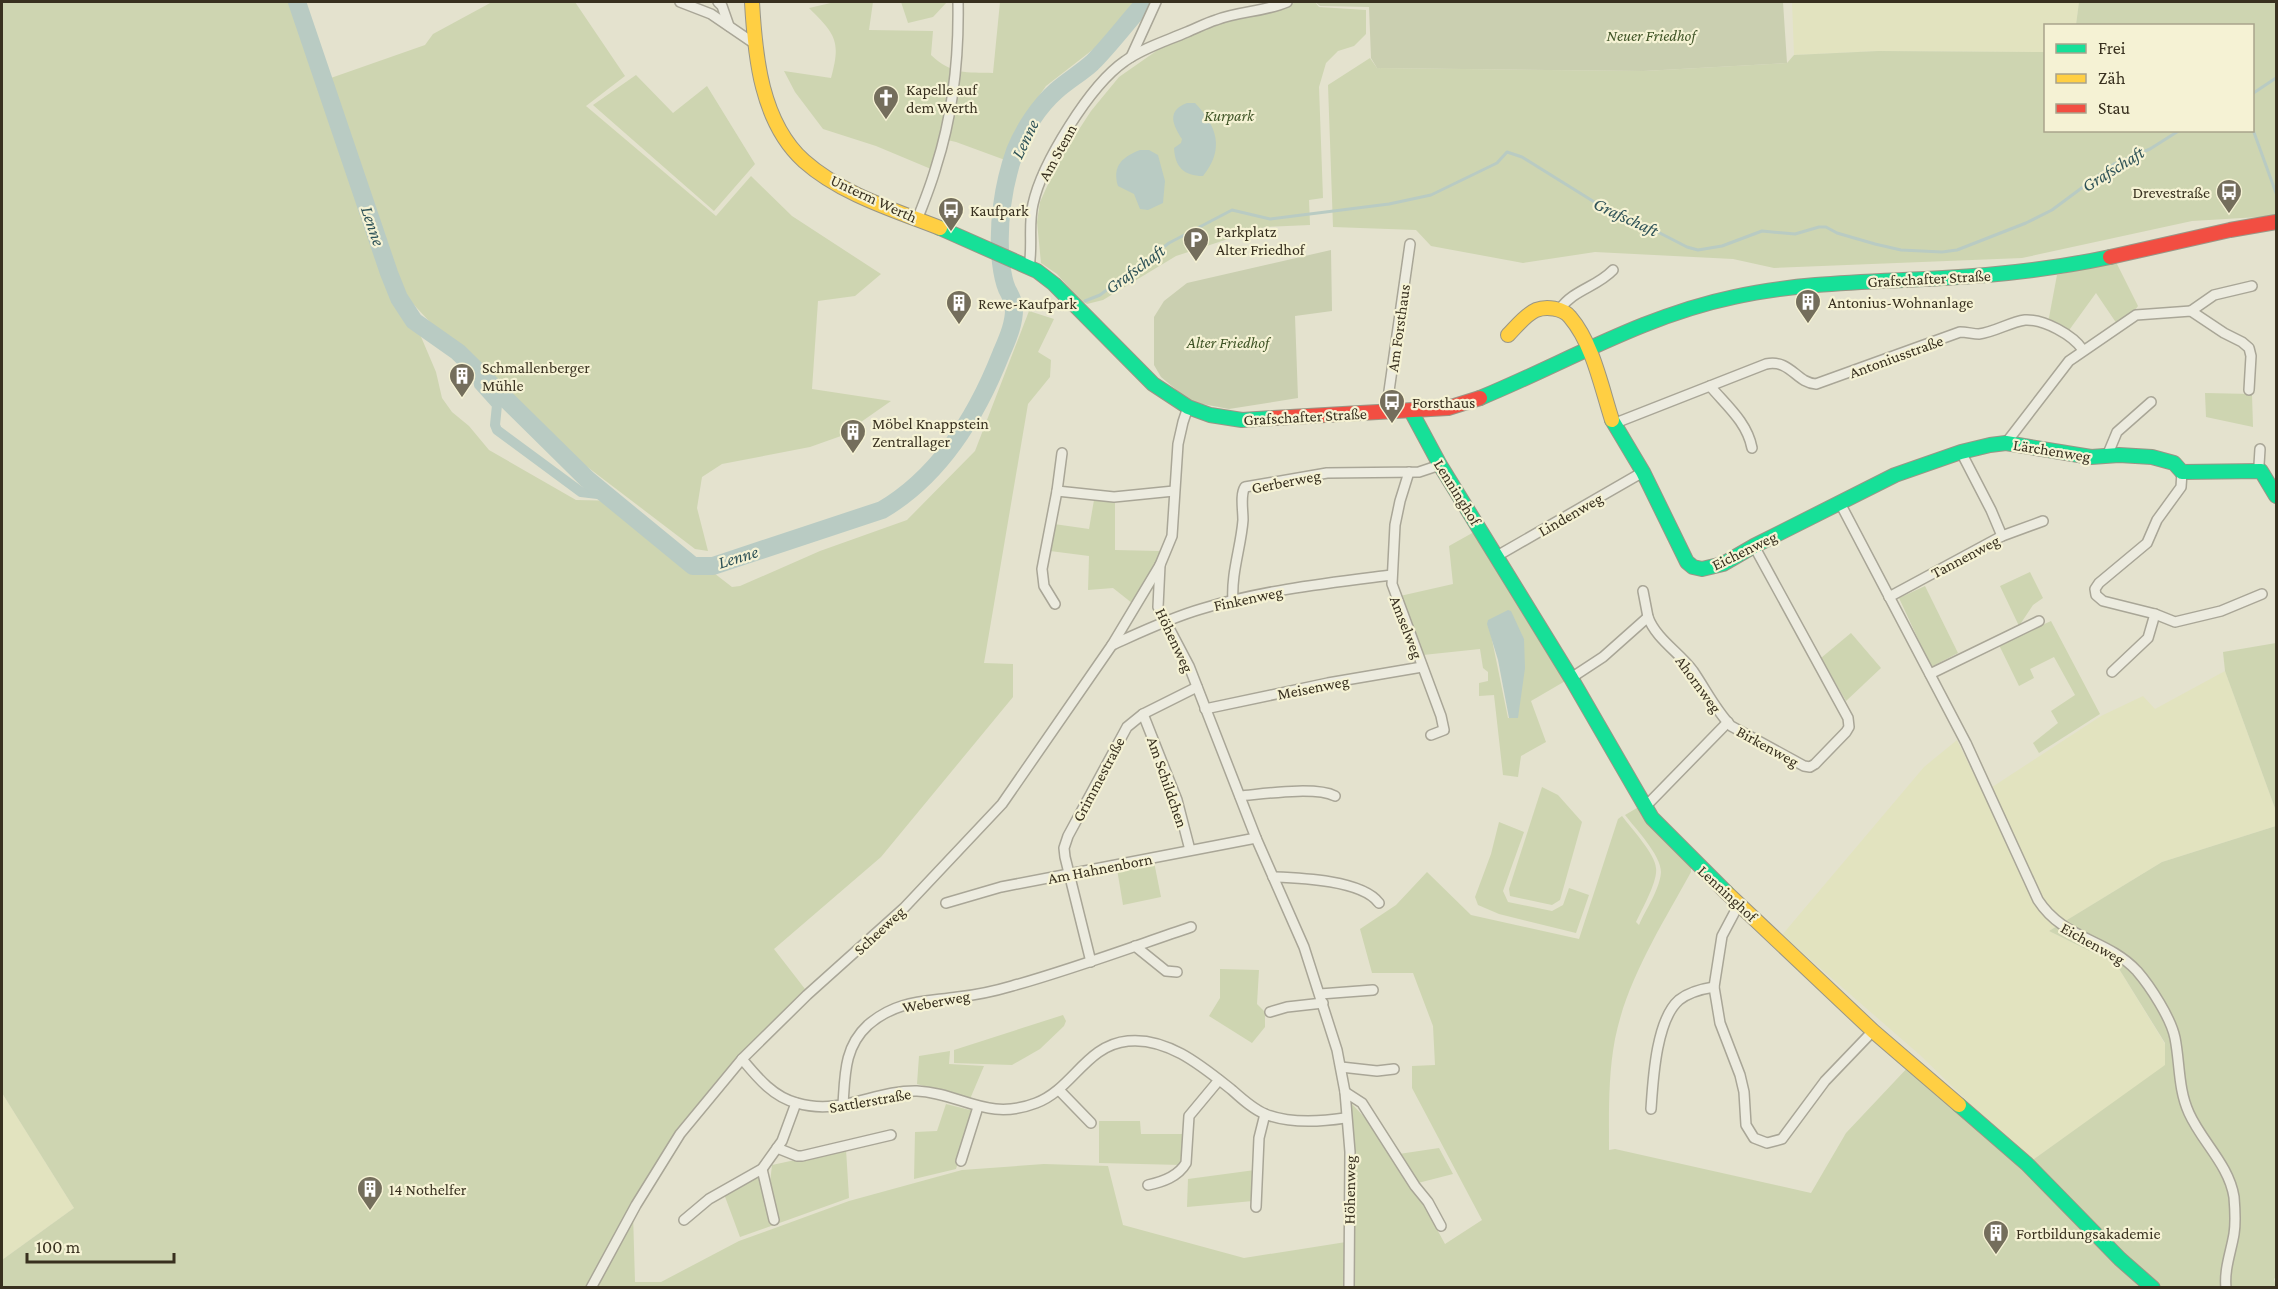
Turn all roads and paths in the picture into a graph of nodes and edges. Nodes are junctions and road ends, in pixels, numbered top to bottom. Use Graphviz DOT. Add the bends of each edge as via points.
graph roads {
  1 [pos="680,2"];
  2 [pos="718,2"];
  3 [pos="752,2"];
  4 [pos="958,2"];
  5 [pos="1156,2"];
  6 [pos="1287,2"];
  7 [pos="729,26"];
  8 [pos="755,44"];
  9 [pos="1131,57"];
  10 [pos="917,219"];
  11 [pos="2277,222"];
  12 [pos="1410,244"];
  13 [pos="1025,266"];
  14 [pos="1613,270"];
  15 [pos="2252,286"];
  16 [pos="1560,309"];
  17 [pos="2191,312"];
  18 [pos="1508,335"];
  19 [pos="1588,348"];
  20 [pos="2083,351"];
  21 [pos="1710,386"];
  22 [pos="2249,390"];
  23 [pos="2151,402"];
  24 [pos="1188,407"];
  25 [pos="1411,411"];
  26 [pos="1386,412"];
  27 [pos="1613,424"];
  28 [pos="2006,443"];
  29 [pos="1752,448"];
  30 [pos="2260,449"];
  31 [pos="1961,452"];
  32 [pos="1062,453"];
  33 [pos="2107,456"];
  34 [pos="1440,465"];
  35 [pos="2261,471"];
  36 [pos="1409,472"];
  37 [pos="1643,472"];
  38 [pos="2182,472"];
  39 [pos="1057,491"];
  40 [pos="1174,491"];
  41 [pos="2277,496"];
  42 [pos="1840,503"];
  43 [pos="2043,521"];
  44 [pos="2002,536"];
  45 [pos="1754,546"];
  46 [pos="1497,556"];
  47 [pos="1160,565"];
  48 [pos="1391,575"];
  49 [pos="1643,591"];
  50 [pos="2262,594"];
  51 [pos="1889,597"];
  52 [pos="1233,601"];
  53 [pos="1054,604"];
  54 [pos="2155,614"];
  55 [pos="1648,617"];
  56 [pos="1165,621"];
  57 [pos="2039,621"];
  58 [pos="1112,645"];
  59 [pos="1422,667"];
  60 [pos="2112,672"];
  61 [pos="1930,674"];
  62 [pos="1571,678"];
  63 [pos="1197,687"];
  64 [pos="1205,709"];
  65 [pos="1143,714"];
  66 [pos="1728,722"];
  67 [pos="1431,735"];
  68 [pos="1240,796"];
  69 [pos="1335,796"];
  70 [pos="1645,807"];
  71 [pos="1256,838"];
  72 [pos="1190,850"];
  73 [pos="1071,874"];
  74 [pos="1272,877"];
  75 [pos="946,903"];
  76 [pos="1379,903"];
  77 [pos="1739,904"];
  78 [pos="1191,927"];
  79 [pos="1135,946"];
  80 [pos="1091,962"];
  81 [pos="1176,972"];
  82 [pos="1714,987"];
  83 [pos="1373,990"];
  84 [pos="1321,999"];
  85 [pos="1270,1012"];
  86 [pos="1873,1031"];
  87 [pos="742,1059"];
  88 [pos="1341,1067"];
  89 [pos="1394,1069"];
  90 [pos="1219,1080"];
  91 [pos="1059,1090"];
  92 [pos="1345,1092"];
  93 [pos="796,1103"];
  94 [pos="843,1106"];
  95 [pos="978,1107"];
  96 [pos="1651,1109"];
  97 [pos="1265,1114"];
  98 [pos="1345,1118"];
  99 [pos="1091,1123"];
  100 [pos="891,1135"];
  101 [pos="777,1148"];
  102 [pos="962,1161"];
  103 [pos="762,1169"];
  104 [pos="1148,1185"];
  105 [pos="1256,1207"];
  106 [pos="684,1220"];
  107 [pos="774,1220"];
  108 [pos="1441,1226"];
  109 [pos="591,1287"];
  110 [pos="1349,1287"];
  111 [pos="2153,1287"];
  112 [pos="2226,1287"];
  1 -- 7 [label="street"];
  2 -- 7 [label="street"];
  3 -- 8 [label="street, Unterm Werth"];
  4 -- 10 [label="street" via="958,49 939,159"];
  5 -- 9 [label="street, Am Stenn"];
  6 -- 9 [label="street, Am Stenn" via="1216,20"];
  7 -- 8 [label="street"];
  8 -- 10 [label="street, Unterm Werth" via="769,100 794,150 845,187"];
  9 -- 13 [label="street, Am Stenn" via="1094,92 1042,177 1031,213 1032,250"];
  10 -- 13 [label="street, Unterm Werth"];
  11 -- 19 [label="street, Grafschafter Straße" via="2024,272 1801,285 1743,294 1662,316"];
  12 -- 26 [label="street, Am Forsthaus"];
  13 -- 24 [label="street, Grafschafter Straße" via="1045,277 1070,300 1153,384"];
  14 -- 16 [label="street" via="1596,285 1568,298"];
  15 -- 17 [label="street" via="2214,295"];
  16 -- 18 [label="street" via="1528,314"];
  16 -- 19 [label="street" via="1573,319"];
  17 -- 20 [label="street" via="2133,316"];
  17 -- 22 [label="street" via="2249,348"];
  19 -- 25 [label="street, Grafschafter Straße" via="1470,402"];
  19 -- 27 [label="street, Eichenweg"];
  20 -- 21 [label="street, Antoniusstraße" via="2056,330 2026,320 1982,333 1960,332 1816,384 1775,362"];
  20 -- 28 [label="street" via="2064,366"];
  21 -- 27 [label="street, Antoniusstraße"];
  21 -- 29 [label="street" via="1743,424"];
  23 -- 33 [label="street, Lärchenweg" via="2117,432"];
  24 -- 26 [label="street, Grafschafter Straße" via="1242,420"];
  24 -- 40 [label="street, Höhenweg" via="1178,444"];
  25 -- 26 [label="street, Grafschafter Straße"];
  25 -- 34 [label="street, Lenninghof"];
  27 -- 37 [label="street, Eichenweg"];
  28 -- 31 [label="street, Lärchenweg"];
  28 -- 33 [label="street, Lärchenweg"];
  30 -- 35 [label="street"];
  31 -- 42 [label="street, Lärchenweg" via="1895,475"];
  31 -- 44 [label="street"];
  32 -- 39 [label="street"];
  33 -- 38 [label="street, Lärchenweg" via="2160,458 2174,463"];
  34 -- 36 [label="street, Gerberweg"];
  34 -- 46 [label="street, Lenninghof"];
  35 -- 38 [label="street"];
  35 -- 41 [label="street"];
  36 -- 48 [label="street, Amselweg" via="1397,512"];
  36 -- 52 [label="street, Gerberweg" via="1327,473 1245,487"];
  37 -- 45 [label="street, Eichenweg" via="1675,541 1693,567 1717,566"];
  37 -- 46 [label="street, Lindenweg"];
  38 -- 54 [label="street" via="2181,487 2157,520 2147,543 2095,589 2103,601"];
  39 -- 40 [label="street" via="1114,497"];
  39 -- 53 [label="street" via="1042,569 1044,586"];
  40 -- 47 [label="street, Höhenweg" via="1172,536"];
  42 -- 45 [label="street, Eichenweg"];
  42 -- 51 [label="street, Eichenweg"];
  43 -- 44 [label="street, Tannenweg"];
  44 -- 51 [label="street, Tannenweg"];
  45 -- 66 [label="street, Birkenweg" via="1846,714 1849,727 1808,767"];
  46 -- 62 [label="street, Lenninghof"];
  47 -- 56 [label="street, Höhenweg" via="1157,601"];
  47 -- 58 [label="street, Scheeweg"];
  48 -- 52 [label="street, Finkenweg"];
  48 -- 59 [label="street, Amselweg" via="1393,591"];
  49 -- 55 [label="street, Ahornweg"];
  50 -- 54 [label="street" via="2221,611 2175,622"];
  51 -- 61 [label="street, Eichenweg"];
  52 -- 56 [label="street, Finkenweg"];
  54 -- 60 [label="street" via="2148,638"];
  55 -- 62 [label="street" via="1603,657"];
  55 -- 66 [label="street, Ahornweg"];
  56 -- 58 [label="street, Finkenweg"];
  56 -- 63 [label="street, Höhenweg"];
  57 -- 61 [label="street"];
  58 -- 87 [label="street, Scheeweg" via="1002,804 975,835 904,908 807,994"];
  59 -- 64 [label="street, Meisenweg"];
  59 -- 67 [label="street, Amselweg" via="1444,730"];
  61 -- 112 [label="street, Eichenweg" via="2043,908 2062,926 2132,965 2168,1020 2188,1111 2225,1171 2233,1192 2235,1225 2226,1266"];
  62 -- 70 [label="street, Lenninghof"];
  63 -- 64 [label="street, Höhenweg"];
  63 -- 65 [label="street, Grimmestraße"];
  64 -- 68 [label="street, Höhenweg"];
  65 -- 72 [label="street, Am Schildchen" via="1177,800"];
  65 -- 73 [label="street, Grimmestraße" via="1122,733 1068,836 1065,852"];
  66 -- 70 [label="street, Birkenweg"];
  68 -- 69 [label="street" via="1327,792"];
  68 -- 71 [label="street, Höhenweg"];
  70 -- 77 [label="street, Lenninghof" via="1661,829"];
  71 -- 72 [label="street, Am Hahnenborn"];
  71 -- 74 [label="street, Höhenweg"];
  72 -- 73 [label="street, Am Hahnenborn"];
  73 -- 75 [label="street, Am Hahnenborn" via="1001,887"];
  73 -- 80 [label="street"];
  74 -- 76 [label="street" via="1335,883 1371,894"];
  74 -- 84 [label="street, Höhenweg" via="1304,947"];
  77 -- 82 [label="street" via="1722,936"];
  77 -- 86 [label="street, Lenninghof"];
  78 -- 79 [label="street, Weberweg"];
  79 -- 80 [label="street, Weberweg"];
  79 -- 81 [label="street" via="1166,971"];
  80 -- 94 [label="street, Weberweg" via="1011,986 904,1004 888,1011 866,1027 850,1052"];
  82 -- 86 [label="street" via="1720,1023 1744,1092 1746,1125 1749,1132 1767,1143 1782,1139 1825,1081"];
  82 -- 96 [label="street" via="1685,996 1670,1012 1659,1044"];
  83 -- 84 [label="street"];
  84 -- 85 [label="street"];
  84 -- 88 [label="street, Höhenweg"];
  86 -- 111 [label="street, Lenninghof" via="2027,1164 2120,1259"];
  87 -- 93 [label="street, Sattlerstraße" via="778,1095"];
  87 -- 109 [label="street, Scheeweg" via="680,1134"];
  88 -- 89 [label="street"];
  88 -- 92 [label="street, Höhenweg"];
  90 -- 91 [label="street, Sattlerstraße" via="1176,1052 1134,1041 1107,1047 1091,1056"];
  90 -- 97 [label="street, Sattlerstraße"];
  90 -- 104 [label="street" via="1189,1116 1183,1168 1164,1181"];
  91 -- 95 [label="street, Sattlerstraße" via="1038,1103 1020,1108"];
  91 -- 99 [label="street"];
  92 -- 98 [label="street, Höhenweg"];
  92 -- 108 [label="street" via="1362,1103"];
  93 -- 94 [label="street, Sattlerstraße" via="824,1108"];
  93 -- 101 [label="street"];
  94 -- 95 [label="street, Sattlerstraße" via="914,1091"];
  95 -- 102 [label="street"];
  97 -- 98 [label="street, Sattlerstraße" via="1302,1121"];
  97 -- 105 [label="street" via="1259,1138"];
  98 -- 110 [label="street, Höhenweg" via="1350,1152"];
  100 -- 101 [label="street" via="802,1156"];
  101 -- 103 [label="street"];
  103 -- 106 [label="street" via="709,1199"];
  103 -- 107 [label="street"];
}
